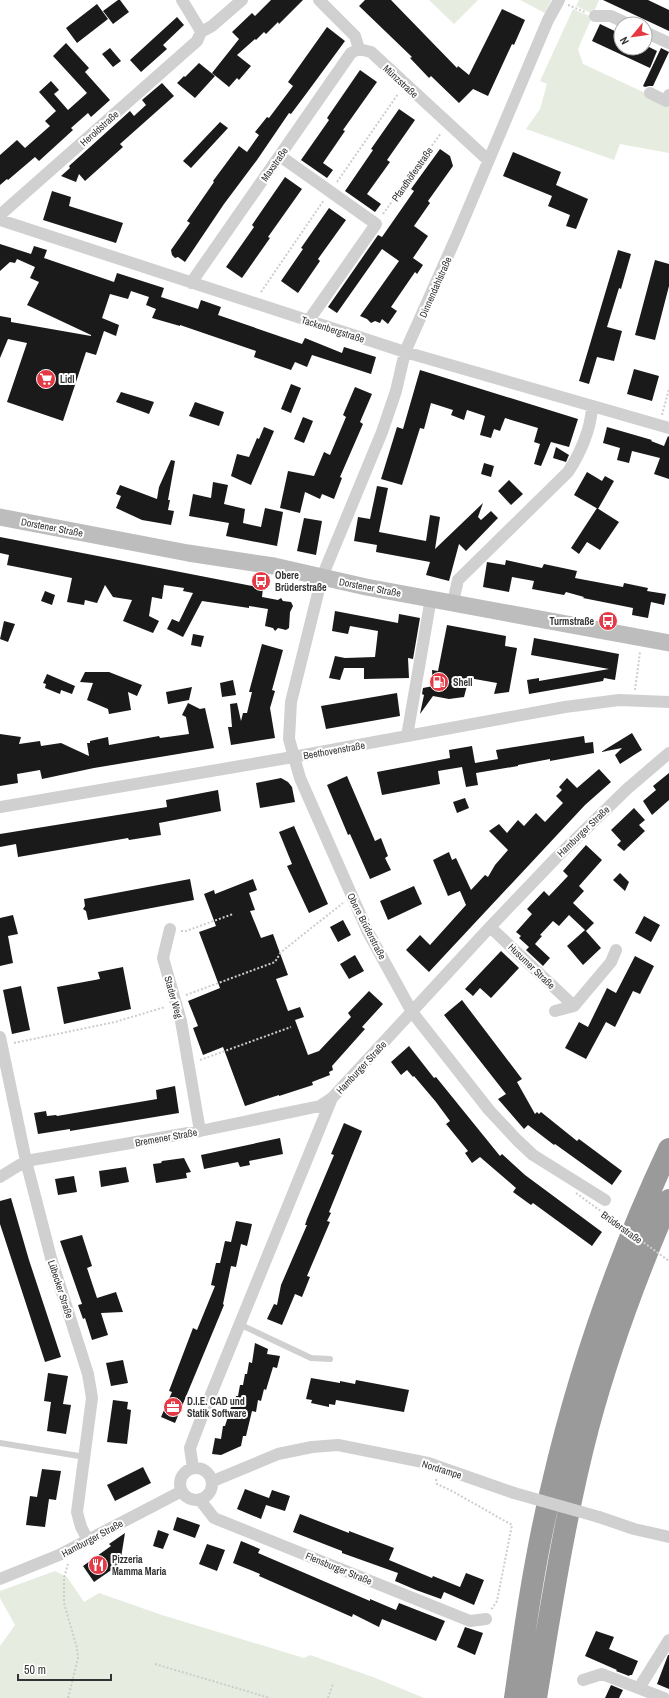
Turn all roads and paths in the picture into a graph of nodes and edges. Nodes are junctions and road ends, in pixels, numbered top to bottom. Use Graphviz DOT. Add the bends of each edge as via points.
graph roads {
  1 [pos="182,0"];
  2 [pos="242,0"];
  3 [pos="319,0"];
  4 [pos="559,0"];
  5 [pos="595,16"];
  6 [pos="613,17"];
  7 [pos="199,36"];
  8 [pos="653,36"];
  9 [pos="669,43"];
  10 [pos="360,49"];
  11 [pos="650,93"];
  12 [pos="669,95"];
  13 [pos="448,124"];
  14 [pos="280,156"];
  15 [pos="488,160"];
  16 [pos="0,215"];
  17 [pos="0,220"];
  18 [pos="376,224"];
  19 [pos="191,283"];
  20 [pos="309,320"];
  21 [pos="405,352"];
  22 [pos="669,389"];
  23 [pos="592,407"];
  24 [pos="664,427"];
  25 [pos="0,517"];
  26 [pos="322,577"];
  27 [pos="431,598"];
  28 [pos="453,602"];
  29 [pos="642,638"];
  30 [pos="669,643"];
  31 [pos="633,701"];
  32 [pos="669,702"];
  33 [pos="407,736"];
  34 [pos="669,753"];
  35 [pos="293,757"];
  36 [pos="0,807"];
  37 [pos="233,914"];
  38 [pos="490,927"];
  39 [pos="170,929"];
  40 [pos="616,950"];
  41 [pos="574,1006"];
  42 [pos="555,1011"];
  43 [pos="412,1012"];
  44 [pos="291,1027"];
  45 [pos="0,1037"];
  46 [pos="189,1065"];
  47 [pos="332,1098"];
  48 [pos="200,1131"];
  49 [pos="669,1149"];
  50 [pos="26,1161"];
  51 [pos="0,1177"];
  52 [pos="576,1193"];
  53 [pos="605,1200"];
  54 [pos="669,1200"];
  55 [pos="669,1261"];
  56 [pos="239,1324"];
  57 [pos="330,1359"];
  58 [pos="0,1443"];
  59 [pos="84,1457"];
  60 [pos="434,1465"];
  61 [pos="193,1468"];
  62 [pos="213,1481"];
  63 [pos="182,1491"];
  64 [pos="200,1500"];
  65 [pos="669,1537"];
  66 [pos="88,1540"];
  67 [pos="73,1548"];
  68 [pos="0,1579"];
  69 [pos="486,1619"];
  70 [pos="669,1640"];
  71 [pos="155,1664"];
  72 [pos="583,1680"];
  73 [pos="333,1684"];
  74 [pos="639,1688"];
  75 [pos="68,1698"];
  76 [pos="270,1698"];
  77 [pos="328,1698"];
  78 [pos="515,1698"];
  79 [pos="536,1698"];
  80 [pos="664,1698"];
  1 -- 7 [label="street" via="198,24"];
  2 -- 7 [label="street, Heroldstraße"];
  3 -- 10 [label="street" via="355,36"];
  4 -- 5 [label="path"];
  4 -- 15 [label="street, Dinnendahlstraße"];
  5 -- 6 [label="street"];
  7 -- 16 [label="street, Heroldstraße"];
  8 -- 9 [label="street"];
  10 -- 13 [label="street, Münzstraße" via="370,52"];
  10 -- 14 [label="street, Maxstraße" via="351,53"];
  11 -- 12 [label="street" via="666,101"];
  13 -- 15 [label="street, Münzstraße"];
  13 -- 18 [label="path, Pfandhöferstraße"];
  14 -- 18 [label="street"];
  14 -- 19 [label="street, Maxstraße"];
  15 -- 21 [label="street, Dinnendahlstraße"];
  17 -- 19 [label="street, Tackenbergstraße"];
  18 -- 20 [label="street"];
  19 -- 20 [label="street, Tackenbergstraße"];
  20 -- 21 [label="street, Tackenbergstraße"];
  21 -- 23 [label="street, Tackenbergstraße"];
  21 -- 26 [label="street, Dinnendahlstraße" via="382,432"];
  22 -- 24 [label="path"];
  23 -- 24 [label="street, Tackenbergstraße"];
  23 -- 28 [label="street" via="592,418 568,472 458,580"];
  25 -- 26 [label="main road, Dorstener Straße" via="188,553 274,566"];
  26 -- 27 [label="main road, Dorstener Straße"];
  26 -- 35 [label="street, Obere Brüderstraße" via="291,702 289,739"];
  27 -- 28 [label="main road, Dorstener Straße"];
  27 -- 33 [label="street"];
  28 -- 29 [label="main road, Dorstener Straße"];
  29 -- 30 [label="main road, Dorstener Straße"];
  29 -- 31 [label="path"];
  31 -- 32 [label="street, Beethovenstraße"];
  31 -- 33 [label="street, Beethovenstraße" via="619,700 565,707"];
  33 -- 35 [label="street, Beethovenstraße"];
  34 -- 38 [label="street, Hamburger Straße" via="556,858"];
  35 -- 36 [label="street, Beethovenstraße"];
  35 -- 43 [label="street, Obere Brüderstraße" via="368,932"];
  37 -- 39 [label="path" via="186,931"];
  38 -- 41 [label="street, Husumer Straße"];
  38 -- 43 [label="street, Hamburger Straße"];
  39 -- 46 [label="street, Stader Weg" via="163,958 181,1021"];
  40 -- 41 [label="street" via="612,962"];
  41 -- 42 [label="street"];
  43 -- 47 [label="street, Hamburger Straße"];
  43 -- 53 [label="street, Obere Brüderstraße" via="517,1140 533,1155"];
  44 -- 46 [label="path"];
  45 -- 50 [label="street, Lübecker Straße"];
  46 -- 48 [label="street, Stader Weg"];
  47 -- 48 [label="street, Bremener Straße" via="320,1106"];
  47 -- 56 [label="street, Hamburger Straße"];
  48 -- 50 [label="street, Bremener Straße"];
  49 -- 78 [label="highway" via="619,1263 590,1346 570,1415 552,1488 527,1614"];
  50 -- 51 [label="street, Bremener Straße"];
  50 -- 59 [label="street, Lübecker Straße" via="51,1258 88,1374 92,1398"];
  52 -- 55 [label="path, Brüderstraße, bridge"];
  54 -- 79 [label="highway" via="638,1273 588,1427 571,1501"];
  56 -- 57 [label="lane" via="311,1358"];
  56 -- 61 [label="street, Hamburger Straße" via="190,1448"];
  58 -- 59 [label="lane"];
  59 -- 66 [label="street, Lübecker Straße" via="77,1512"];
  60 -- 62 [label="street, Nordrampe" via="338,1445 325,1445 278,1454"];
  60 -- 65 [label="street, Nordrampe, bridge" via="634,1530"];
  60 -- 69 [label="path" via="437,1484 512,1525 497,1601"];
  61 -- 62 [label="street" via="204,1469"];
  61 -- 63 [label="street" via="186,1471 182,1477"];
  62 -- 64 [label="street" via="210,1493"];
  63 -- 64 [label="street" via="190,1500"];
  63 -- 66 [label="street, Hamburger Straße"];
  64 -- 69 [label="street, Flensburger Straße" via="214,1518 470,1621"];
  66 -- 67 [label="street, Hamburger Straße"];
  67 -- 68 [label="street, Hamburger Straße"];
  67 -- 75 [label="path" via="63,1589 78,1658"];
  70 -- 74 [label="street"];
  71 -- 76 [label="path"];
  72 -- 74 [label="street" via="602,1674"];
  73 -- 77 [label="path"];
  74 -- 80 [label="street"];
}
